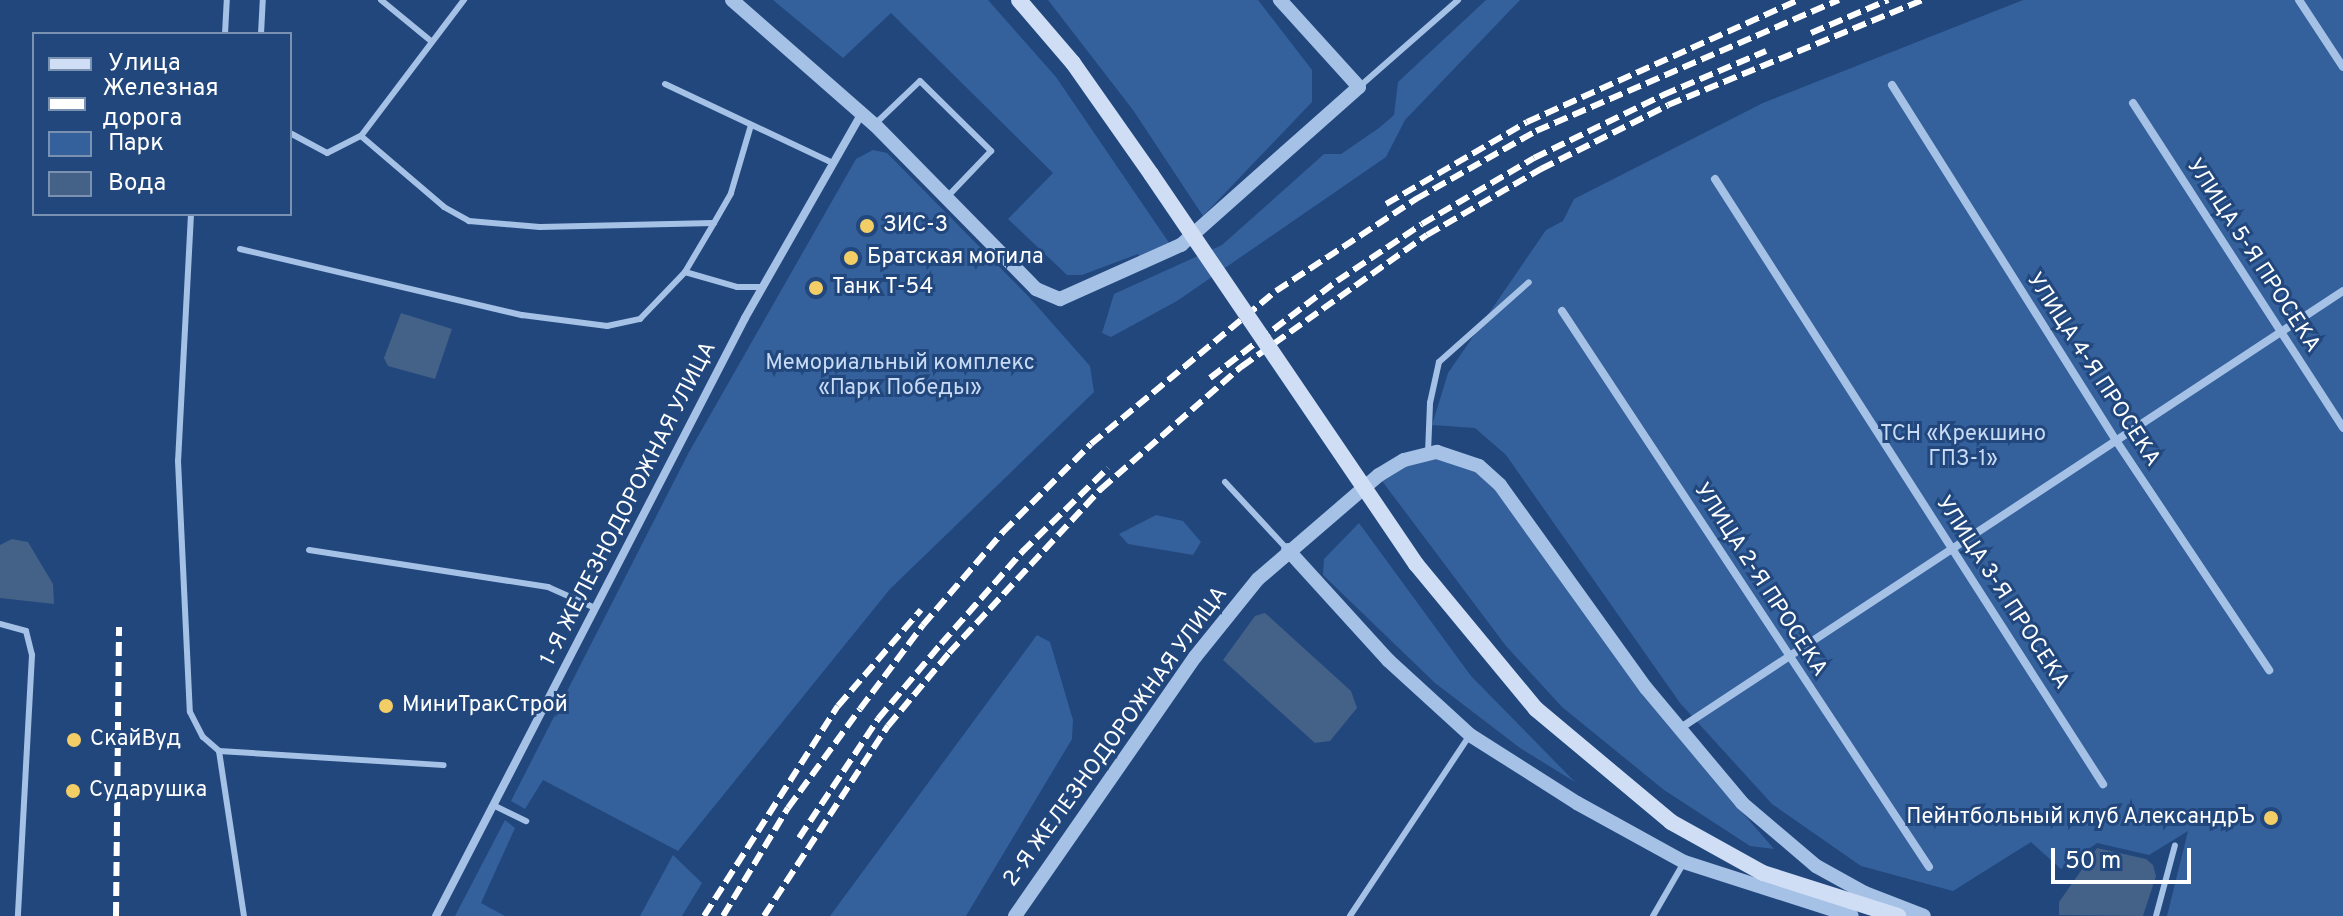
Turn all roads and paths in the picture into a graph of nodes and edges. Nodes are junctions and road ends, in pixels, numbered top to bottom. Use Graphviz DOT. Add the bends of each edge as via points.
graph roads {
  1 [pos="227,0"];
  2 [pos="263,0"];
  3 [pos="381,0"];
  4 [pos="464,0"];
  5 [pos="732,0"];
  6 [pos="1019,0"];
  7 [pos="1280,0"];
  8 [pos="1458,0"];
  9 [pos="2299,0"];
  10 [pos="225,32"];
  11 [pos="261,32"];
  12 [pos="431,41"];
  13 [pos="2343,67"];
  14 [pos="665,84"];
  15 [pos="1892,85"];
  16 [pos="1359,87"];
  17 [pos="2133,103"];
  18 [pos="862,113"];
  19 [pos="751,125"];
  20 [pos="875,125"];
  21 [pos="292,134"];
  22 [pos="361,136"];
  23 [pos="833,163"];
  24 [pos="1715,179"];
  25 [pos="948,196"];
  26 [pos="191,216"];
  27 [pos="714,223"];
  28 [pos="240,249"];
  29 [pos="685,272"];
  30 [pos="1529,282"];
  31 [pos="762,287"];
  32 [pos="2343,291"];
  33 [pos="1562,311"];
  34 [pos="2280,332"];
  35 [pos="2343,428"];
  36 [pos="2115,439"];
  37 [pos="1428,453"];
  38 [pos="1225,482"];
  39 [pos="1953,548"];
  40 [pos="309,550"];
  41 [pos="1288,550"];
  42 [pos="595,608"];
  43 [pos="0,624"];
  44 [pos="1790,658"];
  45 [pos="2269,670"];
  46 [pos="1678,730"];
  47 [pos="1470,735"];
  48 [pos="219,751"];
  49 [pos="444,765"];
  50 [pos="2103,784"];
  51 [pos="493,805"];
  52 [pos="526,821"];
  53 [pos="2175,845"];
  54 [pos="1684,862"];
  55 [pos="1929,867"];
  56 [pos="18,916"];
  57 [pos="244,916"];
  58 [pos="436,916"];
  59 [pos="1015,916"];
  60 [pos="1350,916"];
  61 [pos="1653,916"];
  62 [pos="1852,916"];
  63 [pos="1898,916"];
  64 [pos="1924,916"];
  65 [pos="2156,916"];
  1 -- 10 [label="lane"];
  2 -- 11 [label="lane"];
  3 -- 12 [label="lane"];
  4 -- 12 [label="lane"];
  5 -- 18 [label="street"];
  6 -- 63 [label="main road, bridge" via="1073,63 1416,564 1489,658 1549,723 1671,822 1763,873"];
  7 -- 16 [label="street"];
  8 -- 16 [label="lane"];
  9 -- 13 [label="street"];
  12 -- 22 [label="lane"];
  14 -- 19 [label="lane"];
  15 -- 36 [label="street, УЛИЦА 4-Я ПРОСЕКА"];
  16 -- 25 [label="street" via="1181,245 1066,298 1036,289"];
  17 -- 34 [label="street, УЛИЦА 5-Я ПРОСЕКА"];
  18 -- 20 [label="street"];
  18 -- 23 [label="street, 1-Я ЖЕЛЕЗНОДОРОЖНАЯ УЛИЦА"];
  19 -- 23 [label="lane"];
  19 -- 27 [label="lane" via="731,193"];
  20 -- 25 [label="street"];
  20 -- 25 [label="lane" via="920,81 991,151"];
  21 -- 22 [label="lane" via="327,153"];
  22 -- 27 [label="lane" via="444,207 469,221 540,227"];
  23 -- 31 [label="street, 1-Я ЖЕЛЕЗНОДОРОЖНАЯ УЛИЦА"];
  24 -- 39 [label="street, УЛИЦА 3-Я ПРОСЕКА"];
  26 -- 48 [label="lane" via="178,428 182,619 190,712 203,737"];
  27 -- 29 [label="lane"];
  28 -- 29 [label="lane" via="407,291 607,326 640,319"];
  29 -- 31 [label="lane" via="737,287"];
  30 -- 37 [label="lane" via="1439,362 1430,403"];
  31 -- 42 [label="street, 1-Я ЖЕЛЕЗНОДОРОЖНАЯ УЛИЦА"];
  32 -- 34 [label="street"];
  33 -- 44 [label="street, УЛИЦА 2-Я ПРОСЕКА"];
  34 -- 35 [label="street, УЛИЦА 5-Я ПРОСЕКА"];
  34 -- 36 [label="street"];
  36 -- 39 [label="street"];
  36 -- 45 [label="street, УЛИЦА 4-Я ПРОСЕКА"];
  37 -- 41 [label="street, 2-Я ЖЕЛЕЗНОДОРОЖНАЯ УЛИЦА" via="1379,475"];
  37 -- 46 [label="street" via="1466,459 1500,485"];
  38 -- 41 [label="lane"];
  39 -- 44 [label="street"];
  39 -- 50 [label="street, УЛИЦА 3-Я ПРОСЕКА"];
  40 -- 42 [label="lane" via="548,587"];
  41 -- 47 [label="street" via="1388,660"];
  41 -- 59 [label="street, 2-Я ЖЕЛЕЗНОДОРОЖНАЯ УЛИЦА" via="1195,657"];
  42 -- 51 [label="street, 1-Я ЖЕЛЕЗНОДОРОЖНАЯ УЛИЦА"];
  43 -- 56 [label="lane" via="26,631 32,655"];
  44 -- 46 [label="street"];
  44 -- 55 [label="street, УЛИЦА 2-Я ПРОСЕКА"];
  46 -- 64 [label="street" via="1742,803 1790,846 1856,889"];
  47 -- 54 [label="street"];
  47 -- 60 [label="lane"];
  48 -- 49 [label="lane"];
  48 -- 57 [label="lane"];
  51 -- 52 [label="lane"];
  51 -- 58 [label="street, 1-Я ЖЕЛЕЗНОДОРОЖНАЯ УЛИЦА"];
  53 -- 65 [label="lane"];
  54 -- 61 [label="lane"];
  54 -- 62 [label="street"];
}
